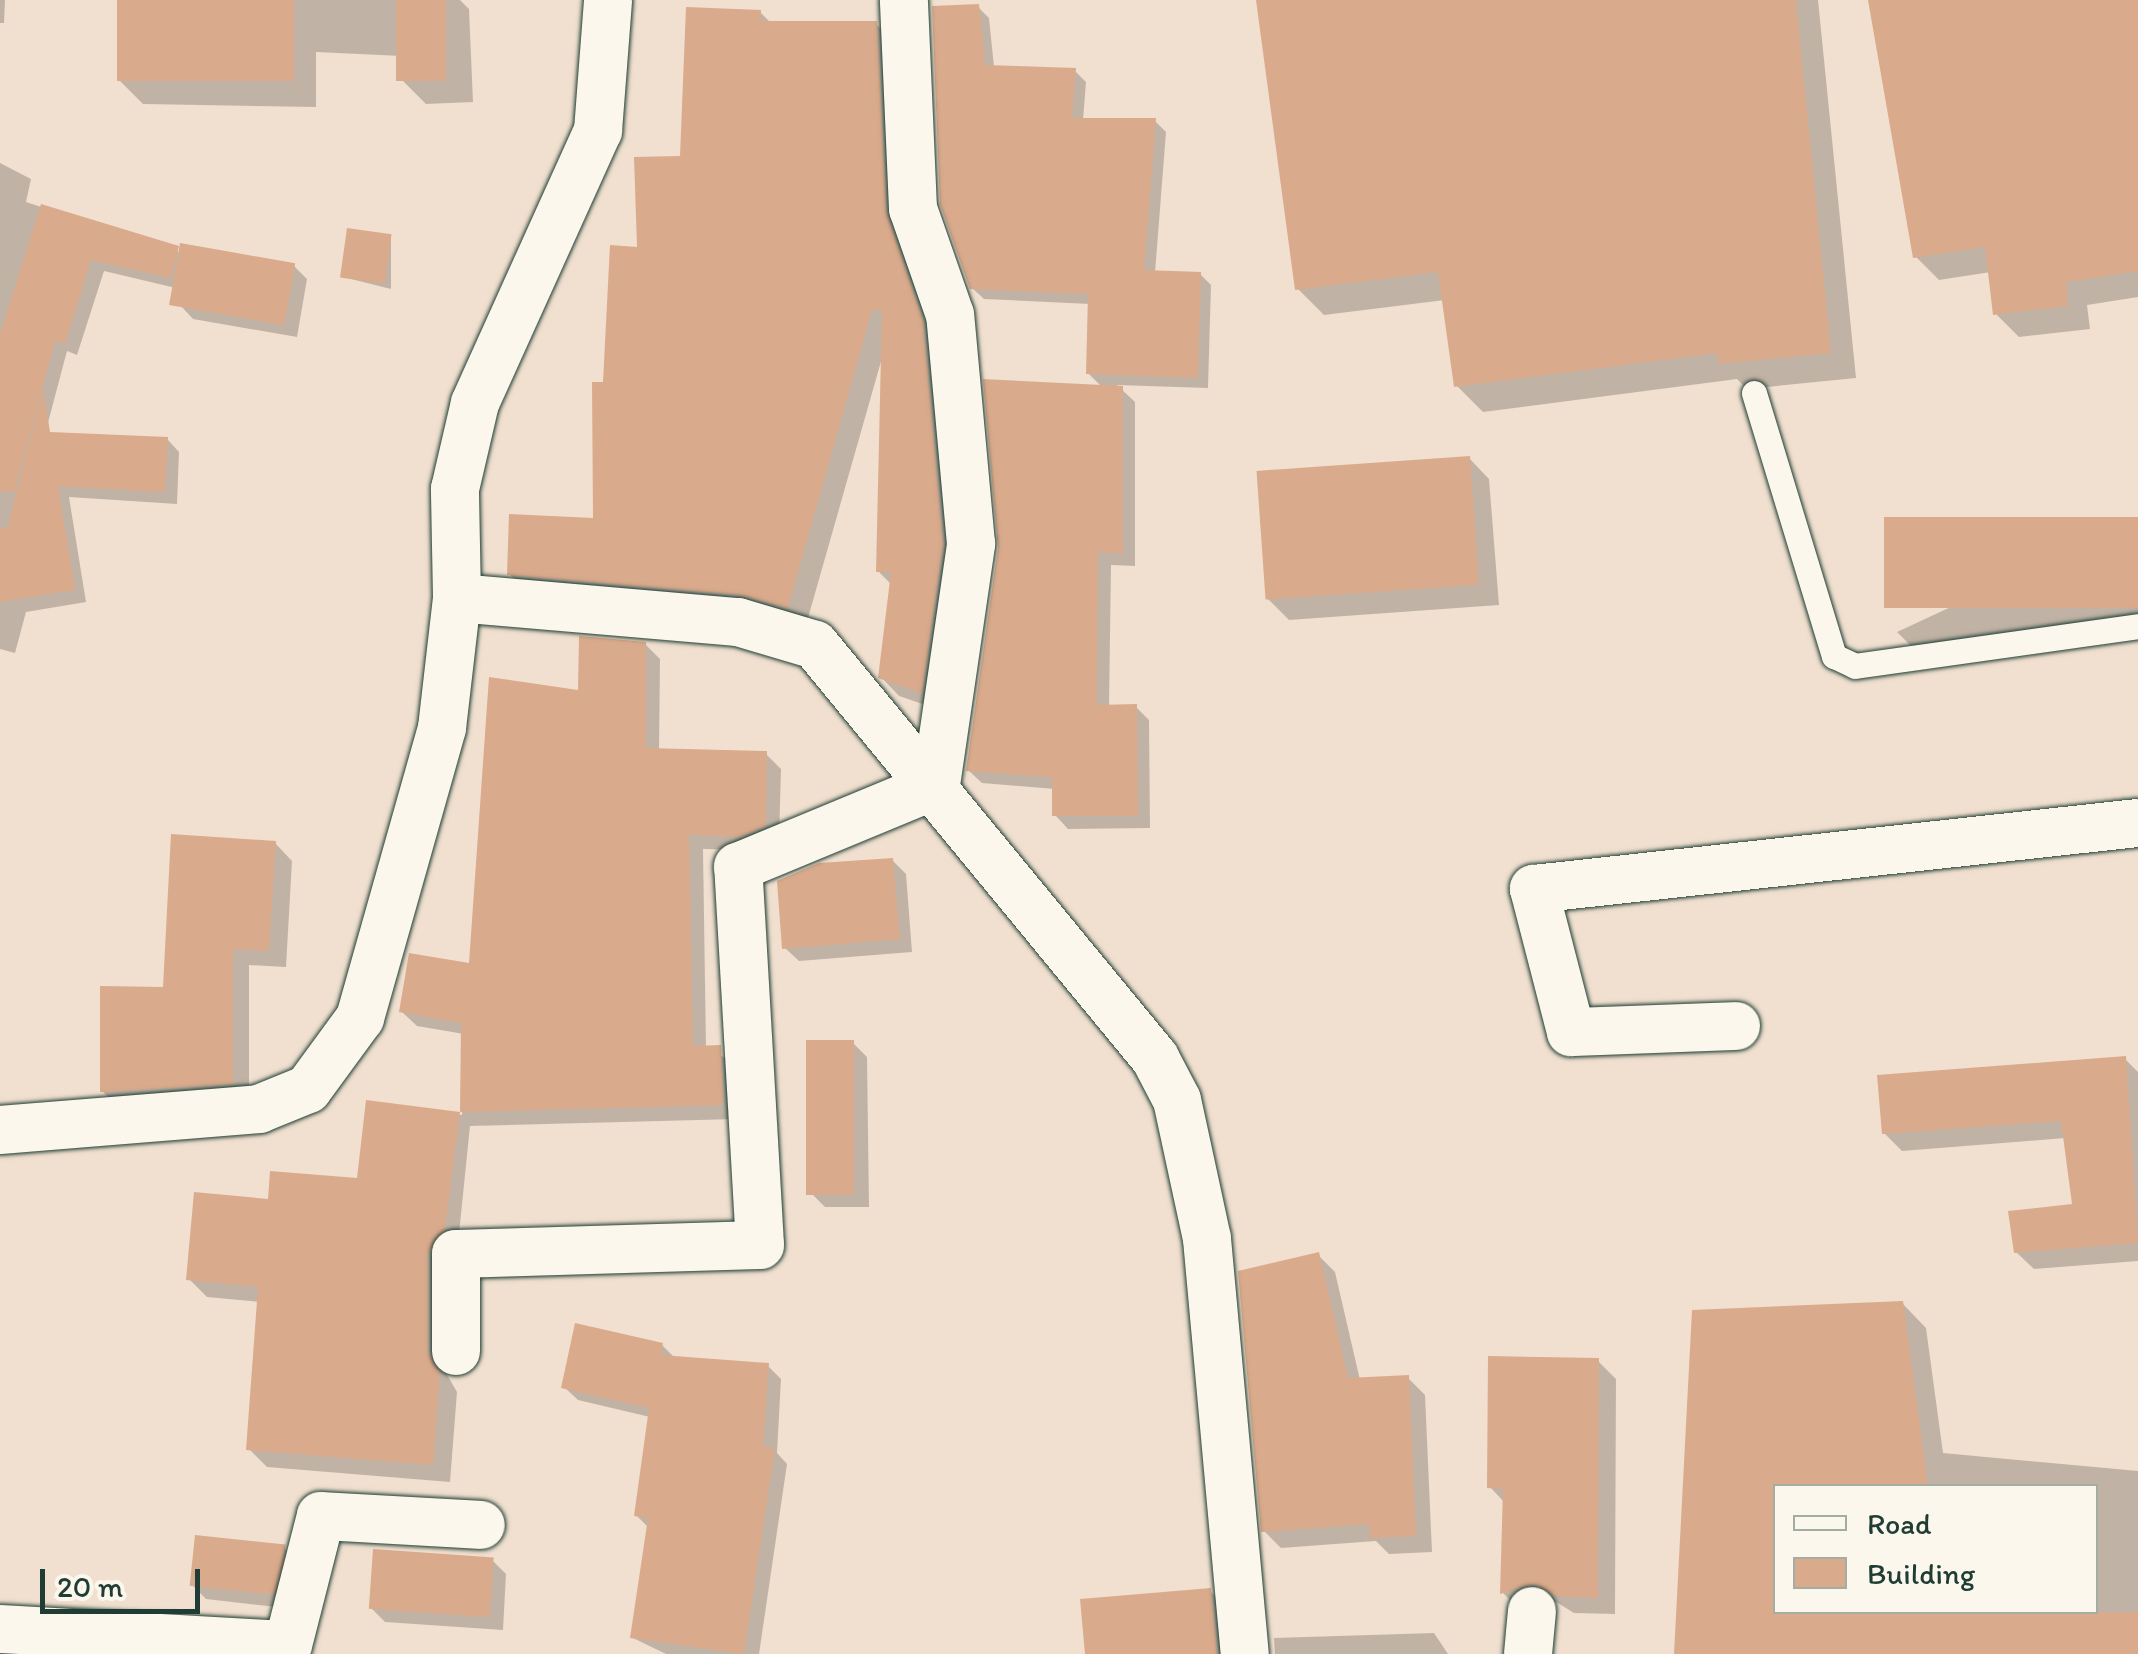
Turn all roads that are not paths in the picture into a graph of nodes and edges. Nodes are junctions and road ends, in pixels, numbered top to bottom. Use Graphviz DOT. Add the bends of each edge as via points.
graph roads {
  1 [pos="608,0"];
  2 [pos="904,0"];
  3 [pos="1754,393"];
  4 [pos="457,598"];
  5 [pos="2138,626"];
  6 [pos="936,785"];
  7 [pos="2138,822"];
  8 [pos="1736,1026"];
  9 [pos="0,1130"];
  10 [pos="456,1351"];
  11 [pos="481,1526"];
  12 [pos="0,1629"];
  13 [pos="1245,1654"];
  1 -- 4 [label="street" via="598,131 474,404 455,489"];
  2 -- 6 [label="street" via="912,209 950,314 971,544"];
  3 -- 5 [label="lane" via="1834,656 1855,666"];
  4 -- 6 [label="street" via="791,634 835,661"];
  4 -- 9 [label="street" via="442,728 360,1018 308,1089 260,1109"];
  6 -- 10 [label="street" via="738,867 760,1245 456,1254"];
  6 -- 13 [label="street" via="1155,1058 1177,1100 1207,1238"];
  7 -- 8 [label="street" via="1554,880 1534,889 1571,1032"];
  11 -- 12 [label="street" via="321,1516 288,1645"];
}
